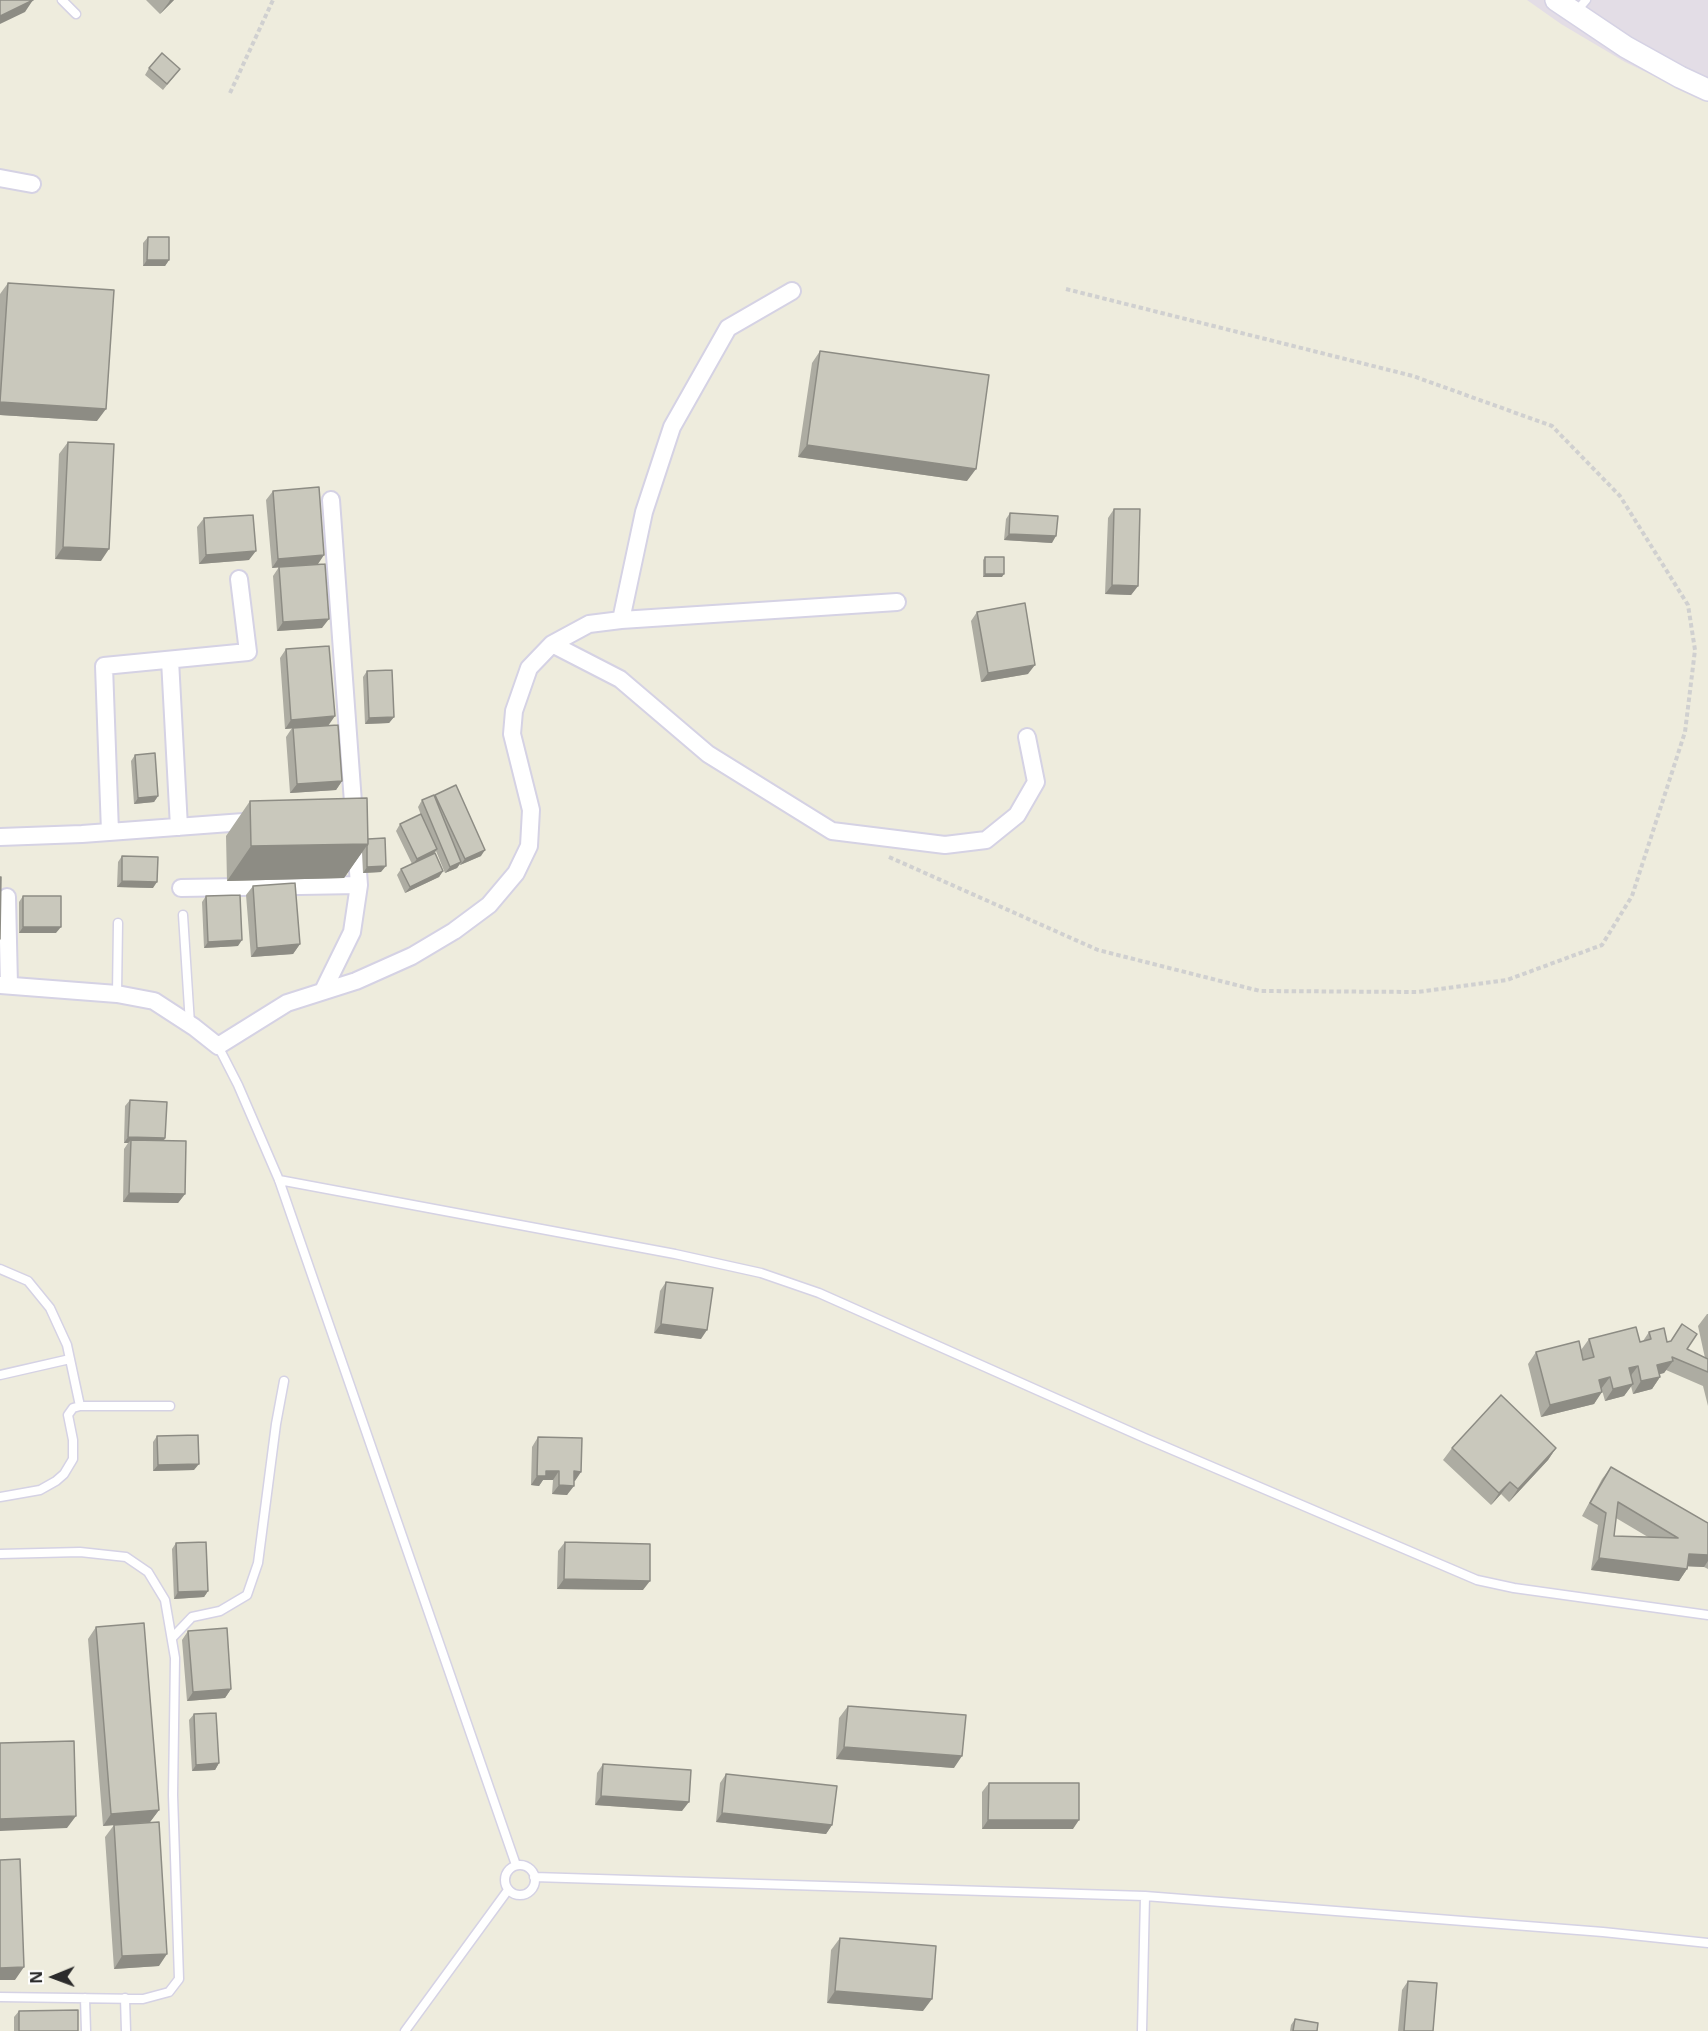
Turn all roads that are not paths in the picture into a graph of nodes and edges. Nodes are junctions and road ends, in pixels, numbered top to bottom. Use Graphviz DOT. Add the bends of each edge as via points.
graph roads {
  1 [pos="62,0"];
  2 [pos="1556,0"];
  3 [pos="1580,7"];
  4 [pos="76,14"];
  5 [pos="1708,90"];
  6 [pos="0,178"];
  7 [pos="32,184"];
  8 [pos="792,291"];
  9 [pos="331,500"];
  10 [pos="239,579"];
  11 [pos="897,602"];
  12 [pos="621,620"];
  13 [pos="552,644"];
  14 [pos="170,660"];
  15 [pos="1027,737"];
  16 [pos="354,814"];
  17 [pos="335,816"];
  18 [pos="275,819"];
  19 [pos="179,827"];
  20 [pos="110,832"];
  21 [pos="0,837"];
  22 [pos="359,885"];
  23 [pos="180,888"];
  24 [pos="7,897"];
  25 [pos="183,915"];
  26 [pos="118,923"];
  27 [pos="4,985"];
  28 [pos="323,991"];
  29 [pos="117,994"];
  30 [pos="190,1025"];
  31 [pos="218,1047"];
  32 [pos="279,1179"];
  33 [pos="0,1269"];
  34 [pos="70,1359"];
  35 [pos="0,1375"];
  36 [pos="285,1381"];
  37 [pos="80,1406"];
  38 [pos="170,1406"];
  39 [pos="0,1497"];
  40 [pos="0,1554"];
  41 [pos="1708,1615"];
  42 [pos="172,1638"];
  43 [pos="516,1865"];
  44 [pos="534,1877"];
  45 [pos="508,1890"];
  46 [pos="1144,1896"];
  47 [pos="1708,1943"];
  48 [pos="0,1997"];
  49 [pos="85,1998"];
  50 [pos="125,1998"];
  51 [pos="86,2031"];
  52 [pos="126,2031"];
  53 [pos="405,2031"];
  54 [pos="1142,2031"];
  1 -- 4 [label="lane"];
  2 -- 3 [label="street"];
  3 -- 5 [label="street" via="1626,47"];
  6 -- 7 [label="street"];
  8 -- 12 [label="street" via="729,328 672,427 644,512"];
  9 -- 16 [label="street"];
  10 -- 14 [label="street" via="248,652"];
  11 -- 12 [label="street"];
  12 -- 13 [label="street" via="589,624"];
  13 -- 15 [label="street" via="620,679 708,754 832,831 945,845 987,840 1017,815 1036,782"];
  13 -- 28 [label="street" via="529,668 514,711 512,734 531,810 529,846 516,873 489,905 454,931 412,956"];
  14 -- 19 [label="street"];
  14 -- 20 [label="street" via="104,666"];
  16 -- 17 [label="street"];
  16 -- 22 [label="street"];
  18 -- 19 [label="street"];
  19 -- 20 [label="street"];
  20 -- 21 [label="street"];
  22 -- 23 [label="street"];
  22 -- 28 [label="street" via="352,932"];
  24 -- 27 [label="street"];
  25 -- 30 [label="lane"];
  26 -- 29 [label="lane"];
  27 -- 29 [label="street"];
  28 -- 31 [label="street" via="287,1003"];
  29 -- 30 [label="street" via="154,1001"];
  30 -- 31 [label="street"];
  31 -- 32 [label="lane"];
  32 -- 41 [label="lane" via="761,1273 819,1293 1477,1580"];
  32 -- 43 [label="lane"];
  33 -- 34 [label="lane" via="28,1281 50,1308"];
  34 -- 35 [label="lane"];
  34 -- 37 [label="lane"];
  36 -- 42 [label="lane" via="258,1563 247,1595 220,1611 192,1617"];
  37 -- 38 [label="lane"];
  37 -- 39 [label="lane" via="68,1414 73,1459 64,1474 40,1490"];
  40 -- 42 [label="lane" via="80,1552 126,1557 148,1572 165,1600"];
  42 -- 50 [label="lane" via="180,1979 169,1992 142,1999"];
  43 -- 44 [label="lane" via="524,1865"];
  43 -- 45 [label="lane" via="505,1875"];
  44 -- 45 [label="lane" via="534,1885 523,1895"];
  44 -- 46 [label="lane"];
  45 -- 53 [label="lane"];
  46 -- 47 [label="lane"];
  46 -- 54 [label="lane"];
  48 -- 49 [label="lane"];
  49 -- 50 [label="lane"];
  49 -- 51 [label="lane"];
  50 -- 52 [label="lane"];
}
